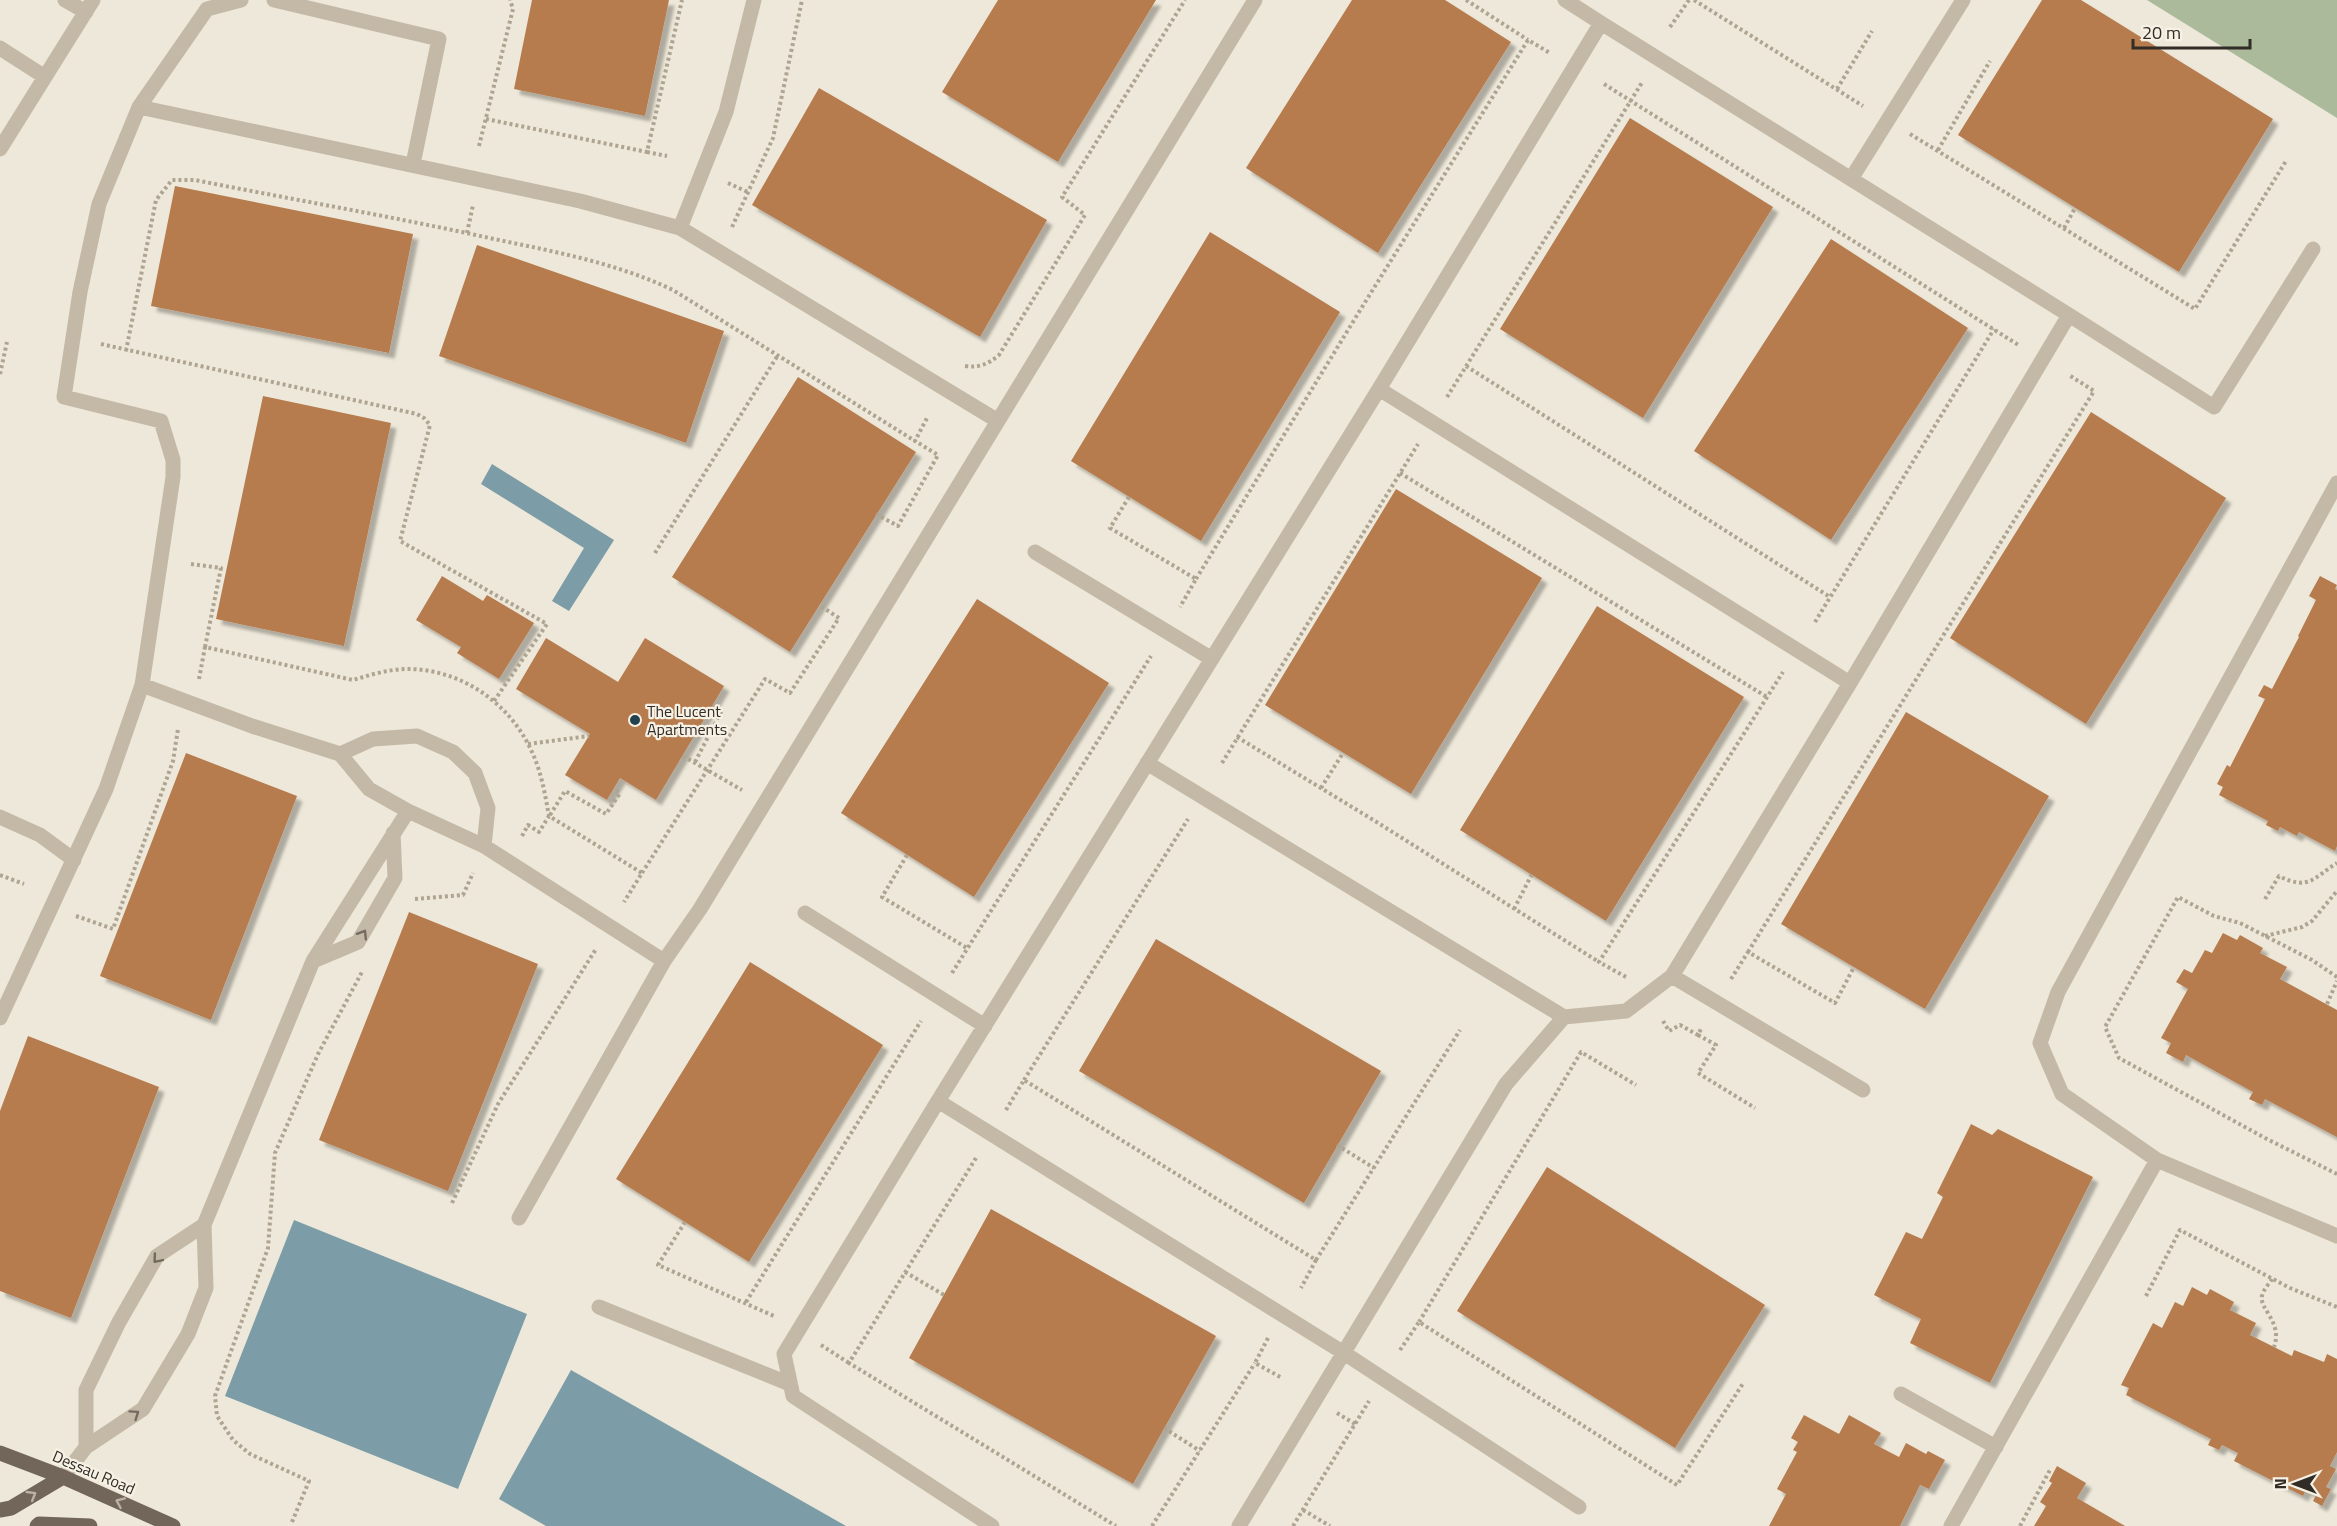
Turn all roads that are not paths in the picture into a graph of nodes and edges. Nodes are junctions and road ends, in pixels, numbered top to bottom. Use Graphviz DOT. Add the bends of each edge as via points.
graph roads {
  1 [pos="65,0"];
  2 [pos="241,0"];
  3 [pos="274,0"];
  4 [pos="754,0"];
  5 [pos="1255,0"];
  6 [pos="1565,0"];
  7 [pos="1963,0"];
  8 [pos="89,6"];
  9 [pos="1601,23"];
  10 [pos="0,48"];
  11 [pos="45,77"];
  12 [pos="139,107"];
  13 [pos="0,149"];
  14 [pos="413,164"];
  15 [pos="1851,179"];
  16 [pos="680,228"];
  17 [pos="2313,249"];
  18 [pos="2069,315"];
  19 [pos="1380,389"];
  20 [pos="998,421"];
  21 [pos="2337,483"];
  22 [pos="1035,552"];
  23 [pos="1212,659"];
  24 [pos="1850,683"];
  25 [pos="142,685"];
  26 [pos="340,754"];
  27 [pos="1147,763"];
  28 [pos="408,811"];
  29 [pos="0,817"];
  30 [pos="393,833"];
  31 [pos="484,846"];
  32 [pos="74,860"];
  33 [pos="805,912"];
  34 [pos="313,961"];
  35 [pos="664,961"];
  36 [pos="1672,976"];
  37 [pos="1564,1017"];
  38 [pos="0,1018"];
  39 [pos="985,1026"];
  40 [pos="1863,1090"];
  41 [pos="938,1101"];
  42 [pos="2157,1160"];
  43 [pos="519,1218"];
  44 [pos="204,1225"];
  45 [pos="2337,1236"];
  46 [pos="599,1307"];
  47 [pos="1344,1353"];
  48 [pos="790,1384"];
  49 [pos="1901,1394"];
  50 [pos="86,1447"];
  51 [pos="1996,1447"];
  52 [pos="0,1452"];
  53 [pos="63,1477"];
  54 [pos="1579,1507"];
  55 [pos="0,1510"];
  56 [pos="37,1526"];
  57 [pos="90,1526"];
  58 [pos="173,1526"];
  59 [pos="992,1526"];
  60 [pos="1239,1526"];
  61 [pos="1952,1526"];
  1 -- 8 [label="lane"];
  2 -- 12 [label="lane" via="207,9"];
  3 -- 14 [label="lane" via="439,39"];
  4 -- 16 [label="lane" via="726,112"];
  5 -- 20 [label="lane"];
  6 -- 9 [label="lane"];
  7 -- 15 [label="lane"];
  8 -- 11 [label="lane"];
  9 -- 15 [label="lane"];
  9 -- 19 [label="lane"];
  10 -- 11 [label="lane"];
  11 -- 13 [label="lane"];
  12 -- 14 [label="lane"];
  12 -- 25 [label="lane" via="99,204 64,397 161,421 173,459"];
  14 -- 16 [label="lane"];
  15 -- 18 [label="lane"];
  16 -- 20 [label="lane"];
  17 -- 18 [label="lane" via="2214,407"];
  18 -- 24 [label="lane"];
  19 -- 23 [label="lane"];
  19 -- 24 [label="lane"];
  20 -- 35 [label="lane" via="765,804"];
  21 -- 42 [label="lane" via="2058,992 2040,1043 2062,1094"];
  22 -- 23 [label="lane"];
  23 -- 27 [label="lane"];
  24 -- 36 [label="lane"];
  25 -- 26 [label="lane" via="241,723"];
  25 -- 32 [label="lane" via="106,789"];
  26 -- 28 [label="lane" via="369,789"];
  26 -- 31 [label="lane" via="373,739 417,736 453,752 475,773 488,808"];
  27 -- 37 [label="lane"];
  27 -- 39 [label="lane"];
  28 -- 30 [label="lane"];
  28 -- 31 [label="lane"];
  29 -- 32 [label="lane" via="40,835"];
  30 -- 34 [label="lane"];
  34 -- 30 [label="lane, one-way" via="358,942 395,878"];
  31 -- 35 [label="lane"];
  32 -- 38 [label="lane"];
  33 -- 39 [label="lane"];
  34 -- 44 [label="lane"];
  35 -- 43 [label="lane"];
  36 -- 37 [label="lane" via="1626,1011"];
  36 -- 40 [label="lane"];
  37 -- 47 [label="lane" via="1506,1083"];
  39 -- 41 [label="lane"];
  41 -- 47 [label="lane"];
  41 -- 48 [label="lane" via="784,1354"];
  42 -- 45 [label="lane"];
  42 -- 51 [label="lane"];
  44 -- 50 [label="lane, one-way" via="157,1256 119,1322 86,1390"];
  50 -- 44 [label="lane, one-way" via="143,1409 188,1334 206,1288"];
  46 -- 48 [label="lane"];
  47 -- 54 [label="lane"];
  47 -- 60 [label="lane"];
  48 -- 59 [label="lane" via="793,1396"];
  49 -- 51 [label="lane"];
  50 -- 53 [label="lane"];
  51 -- 61 [label="lane"];
  52 -- 53 [label="main road, Dessau Road"];
  55 -- 53 [label="main road, one-way" via="11,1508"];
  58 -- 53 [label="main road, Dessau Road, one-way"];
  56 -- 57 [label="main road"];
}
